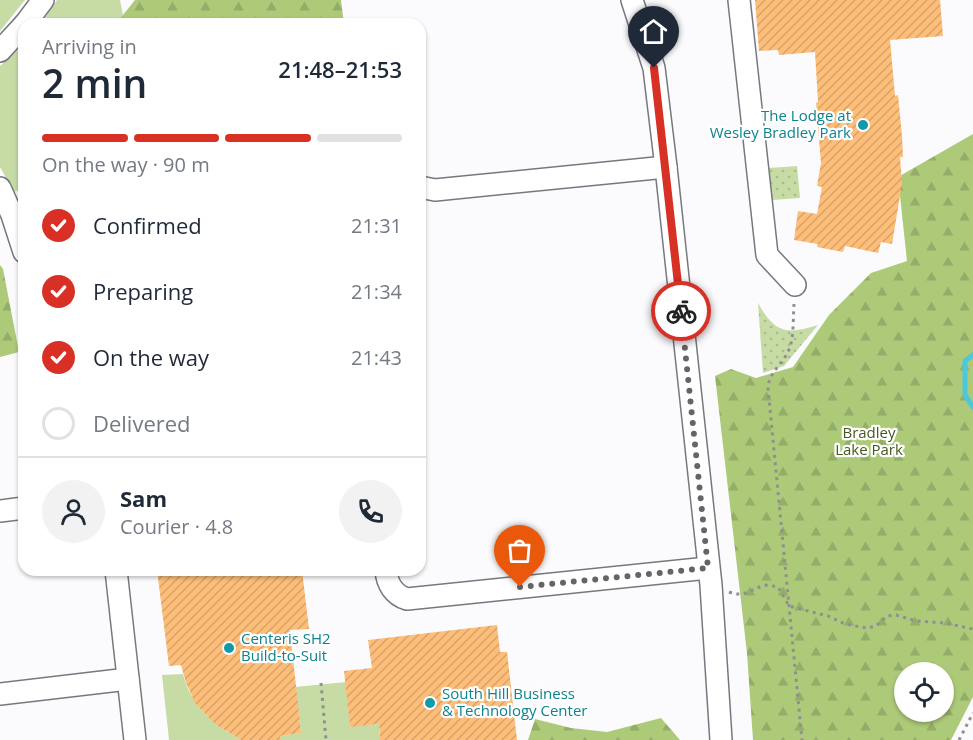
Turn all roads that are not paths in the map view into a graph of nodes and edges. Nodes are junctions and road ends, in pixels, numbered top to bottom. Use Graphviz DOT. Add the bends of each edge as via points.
graph roads {
  1 [pos="43,0"];
  2 [pos="632,0"];
  3 [pos="739,0"];
  4 [pos="30,18"];
  5 [pos="18,32"];
  6 [pos="0,51"];
  7 [pos="666,167"];
  8 [pos="0,188"];
  9 [pos="426,188"];
  10 [pos="18,234"];
  11 [pos="795,285"];
  12 [pos="18,509"];
  13 [pos="0,511"];
  14 [pos="117,576"];
  15 [pos="386,576"];
  16 [pos="709,577"];
  17 [pos="128,679"];
  18 [pos="0,694"];
  19 [pos="135,740"];
  20 [pos="721,740"];
  1 -- 4 [label="lane"];
  2 -- 7 [label="lane" via="654,68"];
  3 -- 11 [label="lane" via="767,255"];
  5 -- 6 [label="lane"];
  7 -- 9 [label="lane"];
  7 -- 16 [label="lane"];
  8 -- 10 [label="lane"];
  12 -- 13 [label="lane"];
  14 -- 17 [label="lane"];
  15 -- 16 [label="lane" via="395,592 407,598"];
  16 -- 20 [label="lane"];
  17 -- 18 [label="lane"];
  17 -- 19 [label="lane"];
}
